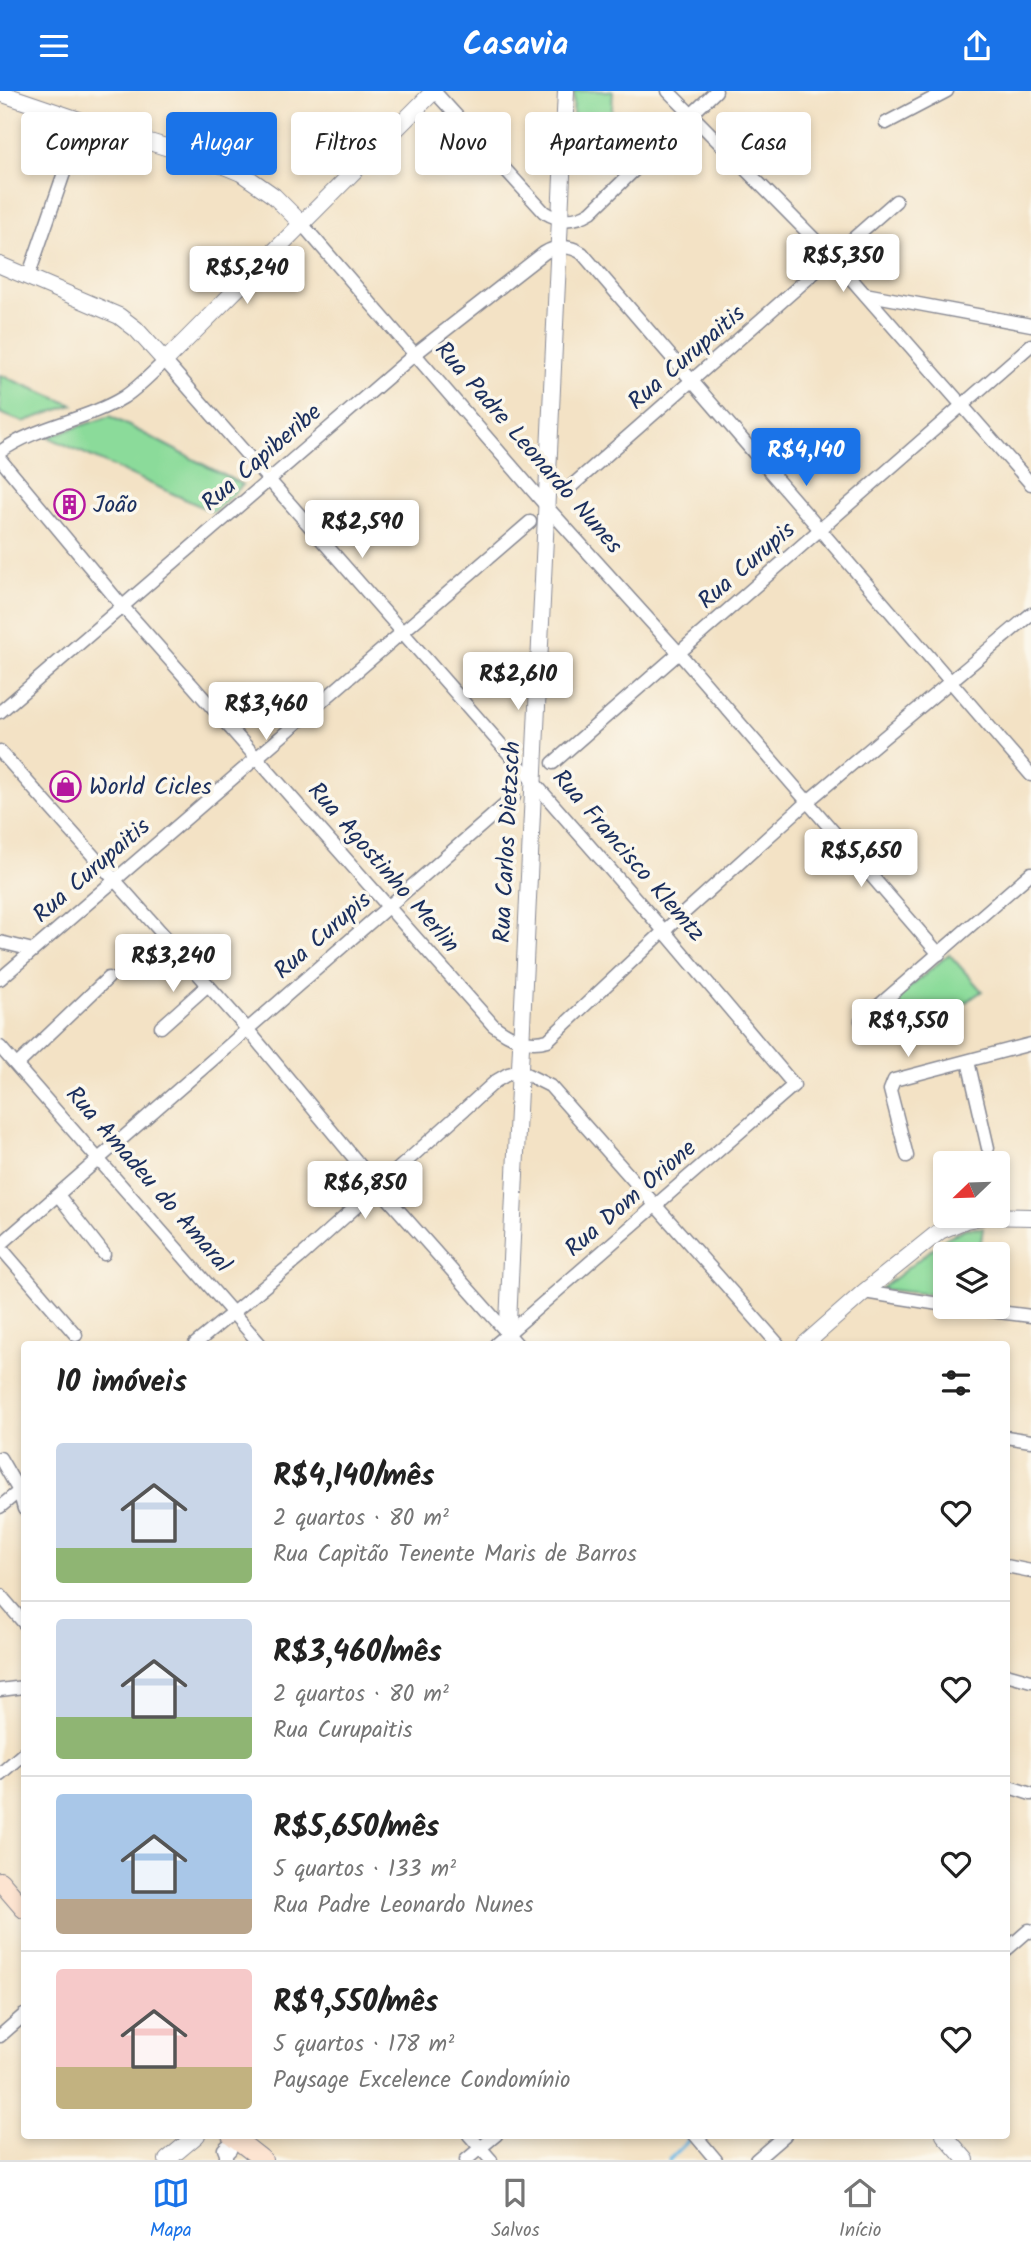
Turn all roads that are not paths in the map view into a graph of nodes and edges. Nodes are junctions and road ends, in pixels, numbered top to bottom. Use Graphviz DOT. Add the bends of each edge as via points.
graph roads {
  1 [pos="434,91"];
  2 [pos="566,91"];
  3 [pos="668,91"];
  4 [pos="716,91"];
  5 [pos="947,91"];
  6 [pos="0,93"];
  7 [pos="56,112"];
  8 [pos="689,112"];
  9 [pos="695,112"];
  10 [pos="886,123"];
  11 [pos="702,125"];
  12 [pos="152,143"];
  13 [pos="63,175"];
  14 [pos="630,175"];
  15 [pos="896,201"];
  16 [pos="560,220"];
  17 [pos="302,224"];
  18 [pos="559,247"];
  19 [pos="833,257"];
  20 [pos="0,265"];
  21 [pos="28,277"];
  22 [pos="865,294"];
  23 [pos="1031,325"];
  24 [pos="1031,345"];
  25 [pos="415,354"];
  26 [pos="165,361"];
  27 [pos="692,381"];
  28 [pos="962,405"];
  29 [pos="0,452"];
  30 [pos="0,459"];
  31 [pos="269,478"];
  32 [pos="1031,484"];
  33 [pos="567,489"];
  34 [pos="547,507"];
  35 [pos="530,522"];
  36 [pos="821,531"];
  37 [pos="123,607"];
  38 [pos="1031,614"];
  39 [pos="402,631"];
  40 [pos="679,653"];
  41 [pos="950,681"];
  42 [pos="0,712"];
  43 [pos="0,751"];
  44 [pos="257,757"];
  45 [pos="553,763"];
  46 [pos="1031,775"];
  47 [pos="534,783"];
  48 [pos="514,797"];
  49 [pos="808,801"];
  50 [pos="1031,873"];
  51 [pos="114,879"];
  52 [pos="390,906"];
  53 [pos="664,931"];
  54 [pos="0,942"];
  55 [pos="33,950"];
  56 [pos="939,954"];
  57 [pos="108,978"];
  58 [pos="0,979"];
  59 [pos="208,985"];
  60 [pos="861,1021"];
  61 [pos="161,1027"];
  62 [pos="248,1030"];
  63 [pos="522,1041"];
  64 [pos="1031,1044"];
  65 [pos="0,1047"];
  66 [pos="968,1061"];
  67 [pos="17,1065"];
  68 [pos="520,1071"];
  69 [pos="794,1085"];
  70 [pos="988,1148"];
  71 [pos="907,1156"];
  72 [pos="100,1159"];
  73 [pos="378,1187"];
  74 [pos="58,1195"];
  75 [pos="656,1206"];
  76 [pos="1031,1217"];
  77 [pos="0,1246"];
  78 [pos="104,1254"];
  79 [pos="864,1292"];
  80 [pos="933,1303"];
  81 [pos="233,1313"];
  82 [pos="1010,1313"];
  83 [pos="1031,1316"];
  84 [pos="76,1335"];
  85 [pos="199,1341"];
  86 [pos="257,1341"];
  87 [pos="506,1341"];
  88 [pos="507,1341"];
  89 [pos="508,1341"];
  90 [pos="776,1341"];
  91 [pos="808,1341"];
  92 [pos="1010,1438"];
  93 [pos="1031,1441"];
  94 [pos="0,1458"];
  95 [pos="21,1487"];
  96 [pos="21,1489"];
  97 [pos="0,1507"];
  98 [pos="1010,1567"];
  99 [pos="1031,1571"];
  100 [pos="0,1595"];
  101 [pos="21,1620"];
  102 [pos="1010,1675"];
  103 [pos="1031,1681"];
  104 [pos="21,1687"];
  105 [pos="0,1690"];
  106 [pos="21,1756"];
  107 [pos="0,1774"];
  108 [pos="1010,1787"];
  109 [pos="1031,1794"];
  110 [pos="0,1881"];
  111 [pos="21,1906"];
  112 [pos="1030,1931"];
  113 [pos="1010,1946"];
  114 [pos="21,2018"];
  115 [pos="0,2036"];
  116 [pos="192,2139"];
  117 [pos="236,2139"];
  118 [pos="472,2139"];
  119 [pos="490,2139"];
  120 [pos="698,2139"];
  121 [pos="780,2139"];
  122 [pos="948,2139"];
  123 [pos="480,2148"];
  124 [pos="167,2160"];
  125 [pos="263,2160"];
  126 [pos="467,2160"];
  127 [pos="491,2160"];
  128 [pos="716,2160"];
  129 [pos="756,2160"];
  130 [pos="966,2160"];
  1 -- 16 [label="street" via="544,212"];
  1 -- 17 [label="street"];
  2 -- 16 [label="street, Rua Carlos Dietzsch"];
  3 -- 8 [label="street"];
  4 -- 9 [label="street"];
  5 -- 10 [label="street"];
  6 -- 7 [label="street, Rua Padre Leonardo Nunes"];
  11 -- 19 [label="street"];
  12 -- 17 [label="street, Rua Padre Leonardo Nunes" via="241,173"];
  13 -- 21 [label="street"];
  14 -- 16 [label="street" via="591,212"];
  15 -- 19 [label="street, Rua Curupaitis"];
  16 -- 18 [label="street, Rua Carlos Dietzsch"];
  17 -- 25 [label="street, Rua Padre Leonardo Nunes"];
  17 -- 26 [label="street"];
  18 -- 25 [label="street, Rua Capiberibe" via="544,253"];
  18 -- 27 [label="street" via="582,253"];
  18 -- 34 [label="street, Rua Carlos Dietzsch"];
  19 -- 22 [label="street"];
  19 -- 27 [label="street, Rua Curupaitis"];
  20 -- 21 [label="street, Rua Francisco Klemtz"];
  21 -- 26 [label="street, Rua Francisco Klemtz" via="119,316"];
  22 -- 23 [label="street"];
  22 -- 28 [label="street"];
  24 -- 28 [label="street, Rua Curupis"];
  25 -- 31 [label="street, Rua Capiberibe"];
  25 -- 34 [label="street, Rua Padre Leonardo Nunes"];
  26 -- 29 [label="street" via="125,396 35,431"];
  26 -- 31 [label="street, Rua Francisco Klemtz"];
  27 -- 33 [label="street, Rua Curupaitis"];
  27 -- 36 [label="street"];
  28 -- 32 [label="street"];
  28 -- 36 [label="street, Rua Curupis"];
  30 -- 37 [label="street, Rua Agostinho Merlin"];
  31 -- 37 [label="street, Rua Capiberibe"];
  31 -- 39 [label="street, Rua Francisco Klemtz"];
  34 -- 40 [label="street, Rua Padre Leonardo Nunes"];
  34 -- 47 [label="street, Rua Carlos Dietzsch"];
  35 -- 39 [label="street, Rua Curupaitis"];
  36 -- 40 [label="street, Rua Curupis"];
  36 -- 41 [label="street"];
  37 -- 42 [label="street, Rua Capiberibe"];
  37 -- 44 [label="street, Rua Agostinho Merlin"];
  38 -- 41 [label="street"];
  39 -- 44 [label="street, Rua Curupaitis"];
  39 -- 47 [label="street, Rua Francisco Klemtz"];
  40 -- 45 [label="street, Rua Curupis"];
  40 -- 49 [label="street, Rua Padre Leonardo Nunes"];
  41 -- 46 [label="street"];
  41 -- 49 [label="street"];
  43 -- 51 [label="street"];
  44 -- 51 [label="street, Rua Curupaitis"];
  44 -- 52 [label="street, Rua Agostinho Merlin"];
  47 -- 53 [label="street, Rua Francisco Klemtz"];
  47 -- 63 [label="street, Rua Carlos Dietzsch"];
  48 -- 52 [label="street, Rua Curupis"];
  49 -- 53 [label="street"];
  49 -- 56 [label="street, Rua Padre Leonardo Nunes"];
  50 -- 56 [label="street"];
  51 -- 55 [label="street, Rua Curupaitis"];
  51 -- 59 [label="street"];
  52 -- 62 [label="street, Rua Curupis"];
  52 -- 63 [label="street, Rua Agostinho Merlin" via="493,1025"];
  53 -- 63 [label="street" via="548,1040"];
  53 -- 69 [label="street, Rua Francisco Klemtz"];
  54 -- 55 [label="street"];
  55 -- 58 [label="street, Rua Curupaitis"];
  56 -- 60 [label="street"];
  57 -- 67 [label="street"];
  59 -- 61 [label="street"];
  59 -- 62 [label="street"];
  62 -- 72 [label="street, Rua Curupis"];
  62 -- 73 [label="street"];
  63 -- 68 [label="street, Rua Carlos Dietzsch"];
  64 -- 66 [label="street"];
  65 -- 67 [label="street, Rua Amadeu do Amaral"];
  66 -- 70 [label="street"];
  66 -- 71 [label="street" via="894,1080 890,1090"];
  67 -- 72 [label="street, Rua Amadeu do Amaral"];
  68 -- 73 [label="street" via="496,1081"];
  68 -- 75 [label="street" via="550,1086"];
  68 -- 88 [label="street, Rua Carlos Dietzsch"];
  69 -- 75 [label="street, Rua Dom Orione"];
  72 -- 74 [label="street, Rua Curupis"];
  72 -- 81 [label="street, Rua Amadeu do Amaral"];
  73 -- 81 [label="street"];
  73 -- 87 [label="street"];
  74 -- 77 [label="street, Rua Curupis"];
  74 -- 78 [label="street"];
  75 -- 89 [label="street, Rua Dom Orione"];
  75 -- 90 [label="street"];
  76 -- 79 [label="street" via="976,1218 940,1231"];
  77 -- 84 [label="street"];
  79 -- 80 [label="street"];
  79 -- 91 [label="street"];
  81 -- 85 [label="street"];
  81 -- 86 [label="street, Rua Amadeu do Amaral"];
  82 -- 83 [label="street"];
  92 -- 93 [label="street"];
  94 -- 95 [label="street"];
  96 -- 97 [label="street"];
  98 -- 99 [label="street"];
  100 -- 101 [label="street"];
  102 -- 103 [label="street"];
  104 -- 105 [label="street"];
  106 -- 107 [label="street"];
  108 -- 109 [label="street"];
  110 -- 111 [label="main road"];
  112 -- 113 [label="street"];
  114 -- 115 [label="street"];
  116 -- 124 [label="street"];
  117 -- 125 [label="main road"];
  118 -- 123 [label="street"];
  119 -- 123 [label="street"];
  120 -- 128 [label="street"];
  121 -- 129 [label="street"];
  122 -- 130 [label="street"];
  123 -- 126 [label="street"];
  123 -- 127 [label="street"];
}
